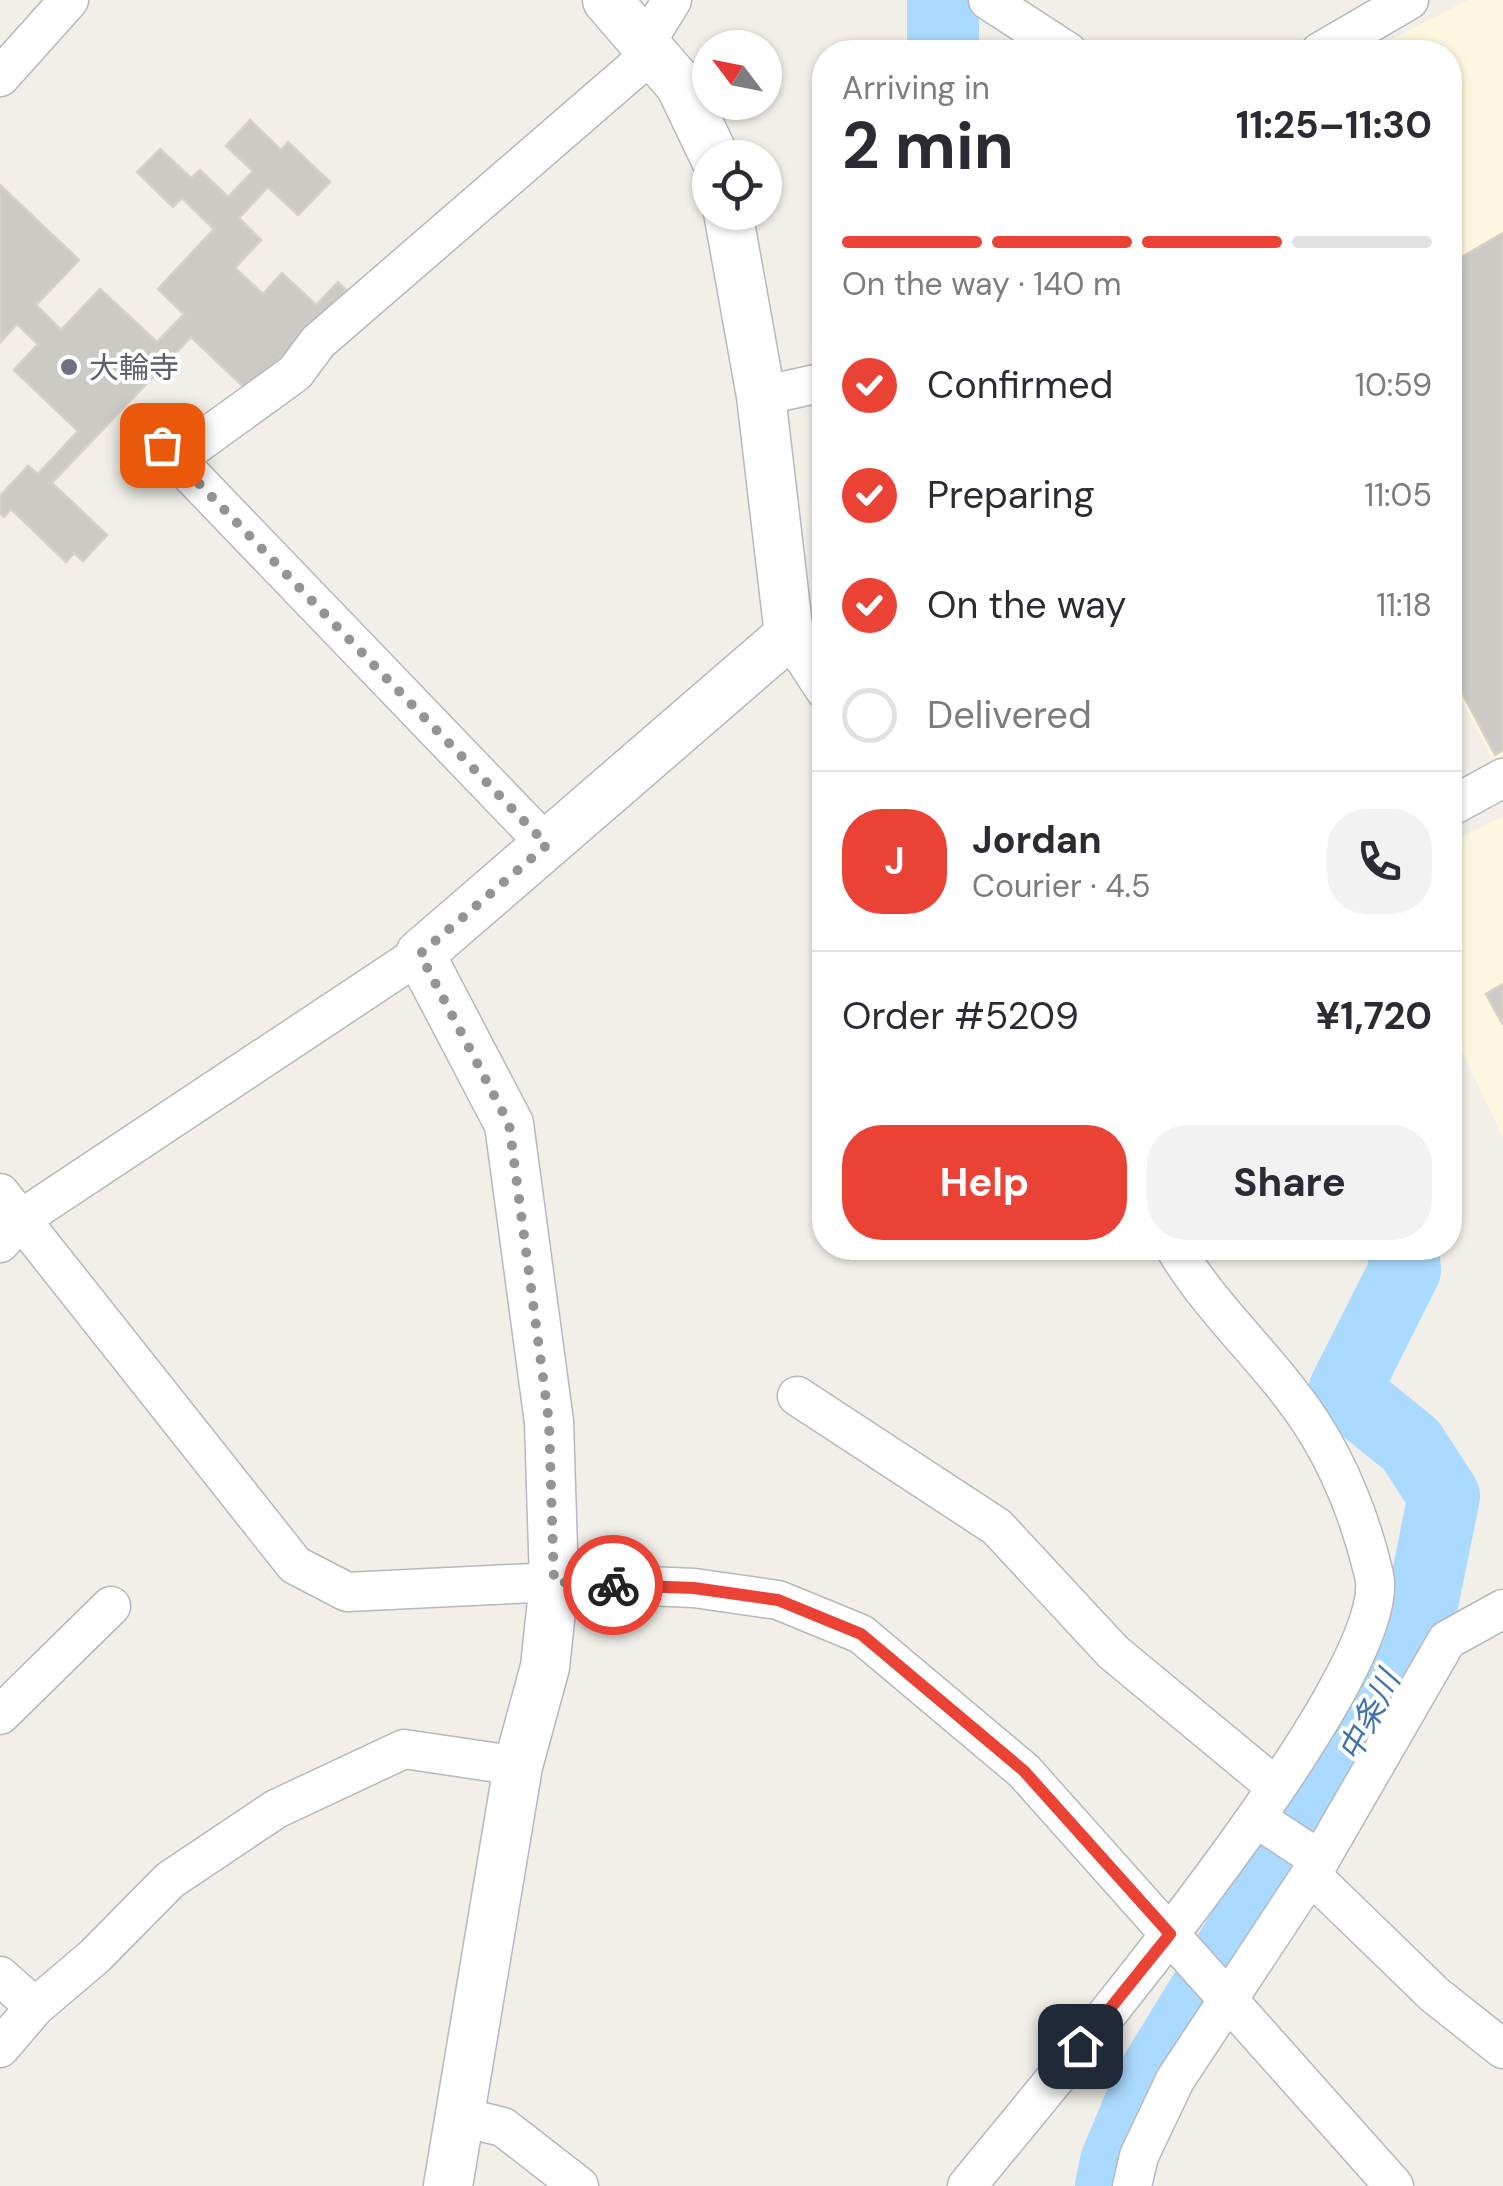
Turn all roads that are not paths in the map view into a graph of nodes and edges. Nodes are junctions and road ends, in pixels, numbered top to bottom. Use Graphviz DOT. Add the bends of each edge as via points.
graph roads {
  1 [pos="69,0"];
  2 [pos="607,0"];
  3 [pos="672,0"];
  4 [pos="988,0"];
  5 [pos="1410,0"];
  6 [pos="1050,40"];
  7 [pos="1341,40"];
  8 [pos="648,48"];
  9 [pos="0,77"];
  10 [pos="706,140"];
  11 [pos="731,230"];
  12 [pos="812,385"];
  13 [pos="761,396"];
  14 [pos="148,430"];
  15 [pos="176,460"];
  16 [pos="789,635"];
  17 [pos="812,670"];
  18 [pos="1503,778"];
  19 [pos="1462,800"];
  20 [pos="547,845"];
  21 [pos="420,954"];
  22 [pos="7,1218"];
  23 [pos="1188,1260"];
  24 [pos="797,1396"];
  25 [pos="554,1582"];
  26 [pos="111,1606"];
  27 [pos="1503,1609"];
  28 [pos="0,1715"];
  29 [pos="518,1766"];
  30 [pos="1266,1802"];
  31 [pos="1316,1867"];
  32 [pos="1170,1934"];
  33 [pos="0,1976"];
  34 [pos="1230,2002"];
  35 [pos="35,2007"];
  36 [pos="0,2048"];
  37 [pos="1503,2049"];
  38 [pos="462,2117"];
  39 [pos="448,2186"];
  40 [pos="579,2186"];
  41 [pos="967,2186"];
  42 [pos="1132,2186"];
  43 [pos="1394,2186"];
  1 -- 9 [label="street"];
  2 -- 8 [label="street"];
  3 -- 8 [label="street"];
  4 -- 6 [label="street"];
  5 -- 7 [label="street"];
  8 -- 10 [label="street" via="680,85"];
  8 -- 15 [label="street" via="318,342 295,373"];
  11 -- 13 [label="street"];
  12 -- 13 [label="street"];
  13 -- 16 [label="street"];
  14 -- 15 [label="street"];
  15 -- 20 [label="street"];
  16 -- 17 [label="street"];
  16 -- 20 [label="street"];
  18 -- 19 [label="street"];
  20 -- 21 [label="street"];
  21 -- 22 [label="street"];
  21 -- 25 [label="street" via="509,1124 549,1422"];
  22 -- 25 [label="street" via="295,1565 347,1592"];
  23 -- 30 [label="street" via="1311,1422 1354,1508 1376,1580 1358,1658"];
  24 -- 30 [label="street" via="997,1527"];
  25 -- 29 [label="street" via="545,1667"];
  25 -- 32 [label="street" via="694,1588 778,1600 861,1634 1024,1771"];
  26 -- 28 [label="street"];
  27 -- 31 [label="street" via="1447,1640"];
  29 -- 35 [label="street" via="404,1749 276,1808 170,1880"];
  29 -- 38 [label="street"];
  30 -- 31 [label="street"];
  30 -- 32 [label="street"];
  31 -- 34 [label="street"];
  31 -- 37 [label="street" via="1435,1995"];
  32 -- 34 [label="street"];
  32 -- 41 [label="street"];
  33 -- 35 [label="street"];
  34 -- 42 [label="street" via="1175,2080"];
  34 -- 43 [label="street"];
  35 -- 36 [label="street"];
  38 -- 39 [label="street"];
  38 -- 40 [label="street" via="503,2127"];
}
